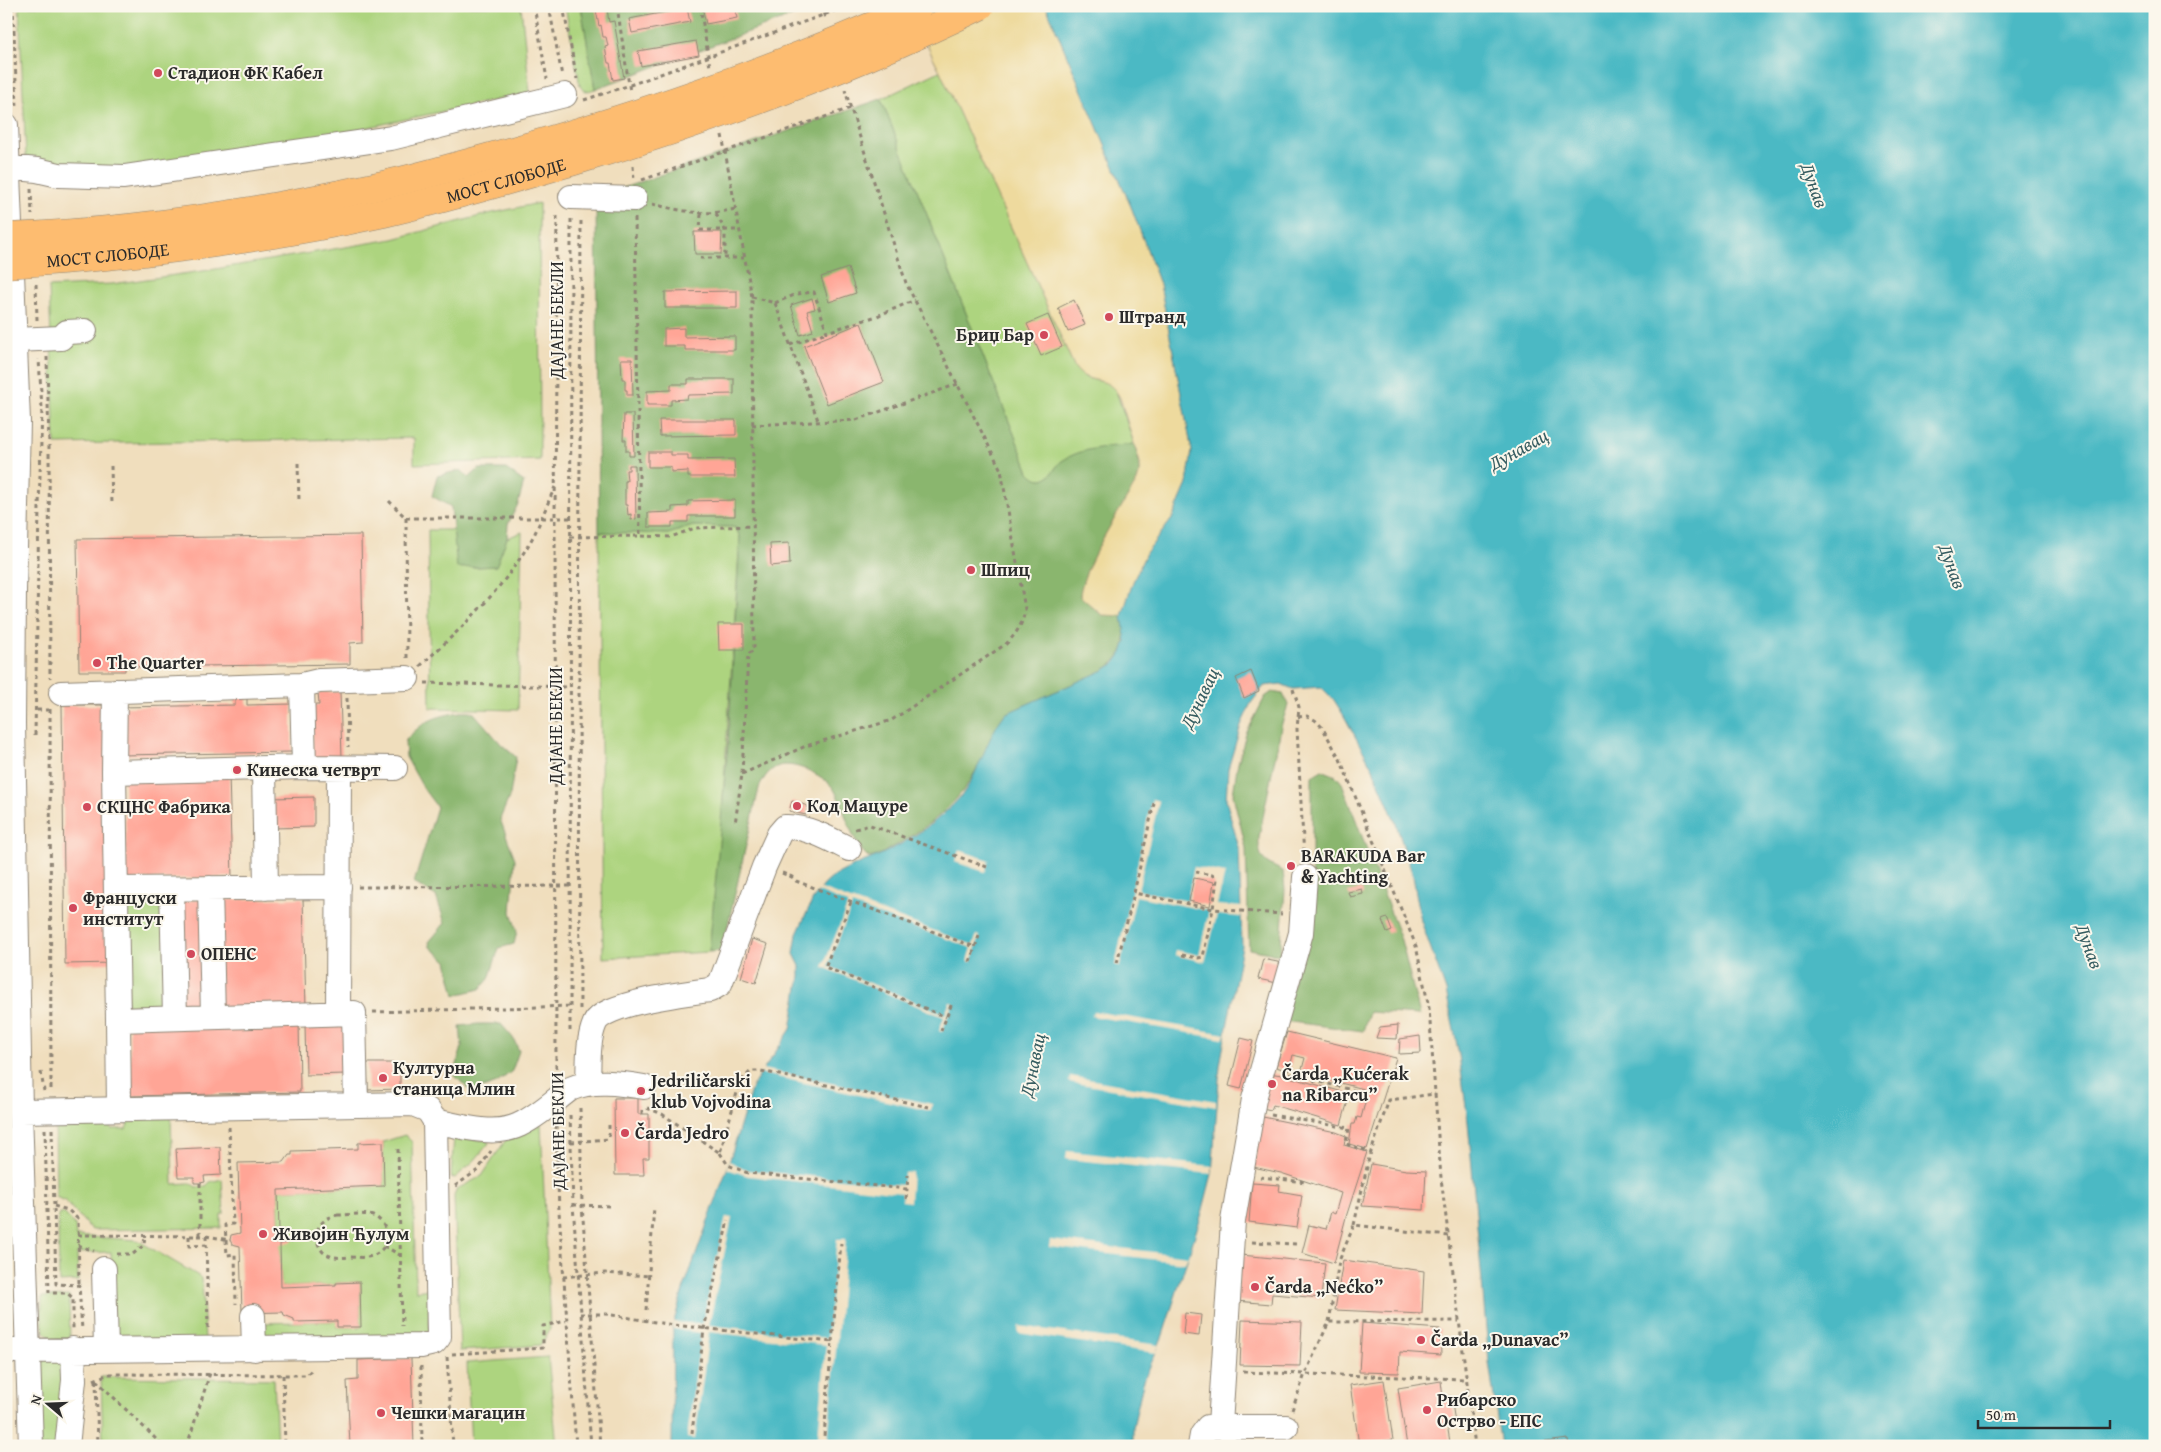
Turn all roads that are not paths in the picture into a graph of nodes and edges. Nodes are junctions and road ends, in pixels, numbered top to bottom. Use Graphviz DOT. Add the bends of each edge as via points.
graph roads {
  1 [pos="918,6"];
  2 [pos="980,6"];
  3 [pos="565,92"];
  4 [pos="12,117"];
  5 [pos="17,168"];
  6 [pos="635,199"];
  7 [pos="570,200"];
  8 [pos="7,252"];
  9 [pos="85,331"];
  10 [pos="15,340"];
  11 [pos="415,681"];
  12 [pos="302,685"];
  13 [pos="115,691"];
  14 [pos="53,693"];
  15 [pos="304,767"];
  16 [pos="264,768"];
  17 [pos="344,768"];
  18 [pos="395,768"];
  19 [pos="114,772"];
  20 [pos="849,849"];
  21 [pos="1305,877"];
  22 [pos="339,887"];
  23 [pos="210,888"];
  24 [pos="266,888"];
  25 [pos="116,889"];
  26 [pos="172,889"];
  27 [pos="346,1013"];
  28 [pos="212,1017"];
  29 [pos="175,1018"];
  30 [pos="118,1020"];
  31 [pos="573,1089"];
  32 [pos="643,1096"];
  33 [pos="356,1105"];
  34 [pos="119,1109"];
  35 [pos="20,1110"];
  36 [pos="434,1121"];
  37 [pos="105,1259"];
  38 [pos="253,1316"];
  39 [pos="77,1340"];
  40 [pos="254,1349"];
  41 [pos="106,1350"];
  42 [pos="17,1351"];
  43 [pos="1220,1425"];
  44 [pos="1286,1427"];
  45 [pos="31,1446"];
  46 [pos="67,1446"];
  47 [pos="1200,1446"];
  1 -- 8 [label="highway, МОСТ СЛОБОДЕ, bridge" via="778,65 644,112 524,148 379,186 279,206 86,232"];
  2 -- 8 [label="highway, МОСТ СЛОБОДЕ, bridge" via="882,52 747,105 606,152 386,212 284,232 88,259"];
  3 -- 5 [label="street" via="391,138 124,177 59,175"];
  4 -- 5 [label="street"];
  5 -- 8 [label="street"];
  6 -- 7 [label="street"];
  8 -- 10 [label="street"];
  9 -- 10 [label="street" via="67,332 61,338"];
  10 -- 35 [label="street" via="18,421 13,724"];
  11 -- 12 [label="street" via="347,680"];
  12 -- 13 [label="street"];
  12 -- 15 [label="street"];
  13 -- 14 [label="street"];
  13 -- 19 [label="street"];
  15 -- 16 [label="street"];
  15 -- 17 [label="street"];
  16 -- 19 [label="street"];
  16 -- 24 [label="street"];
  17 -- 18 [label="street"];
  17 -- 22 [label="street"];
  19 -- 25 [label="street"];
  20 -- 31 [label="street" via="794,826 785,827 778,834 764,867 720,984 710,990 638,1002 603,1014 595,1021"];
  21 -- 43 [label="street" via="1301,933 1262,1067 1240,1174 1232,1240"];
  22 -- 24 [label="street"];
  22 -- 27 [label="street"];
  23 -- 24 [label="street"];
  23 -- 26 [label="street"];
  23 -- 28 [label="street"];
  25 -- 26 [label="street"];
  25 -- 30 [label="street"];
  26 -- 29 [label="street"];
  27 -- 28 [label="street"];
  27 -- 33 [label="street"];
  28 -- 29 [label="street"];
  29 -- 30 [label="street"];
  30 -- 34 [label="street"];
  31 -- 32 [label="street" via="626,1084"];
  31 -- 36 [label="street" via="518,1126 491,1130"];
  33 -- 34 [label="street"];
  33 -- 36 [label="street" via="414,1104 428,1110"];
  34 -- 35 [label="street"];
  35 -- 42 [label="street"];
  36 -- 40 [label="street" via="439,1337 434,1343 412,1347"];
  37 -- 41 [label="street"];
  38 -- 40 [label="street"];
  39 -- 41 [label="street"];
  39 -- 42 [label="street"];
  39 -- 46 [label="street"];
  40 -- 41 [label="street"];
  42 -- 45 [label="street"];
  43 -- 44 [label="street"];
  43 -- 47 [label="street" via="1208,1426"];
}
